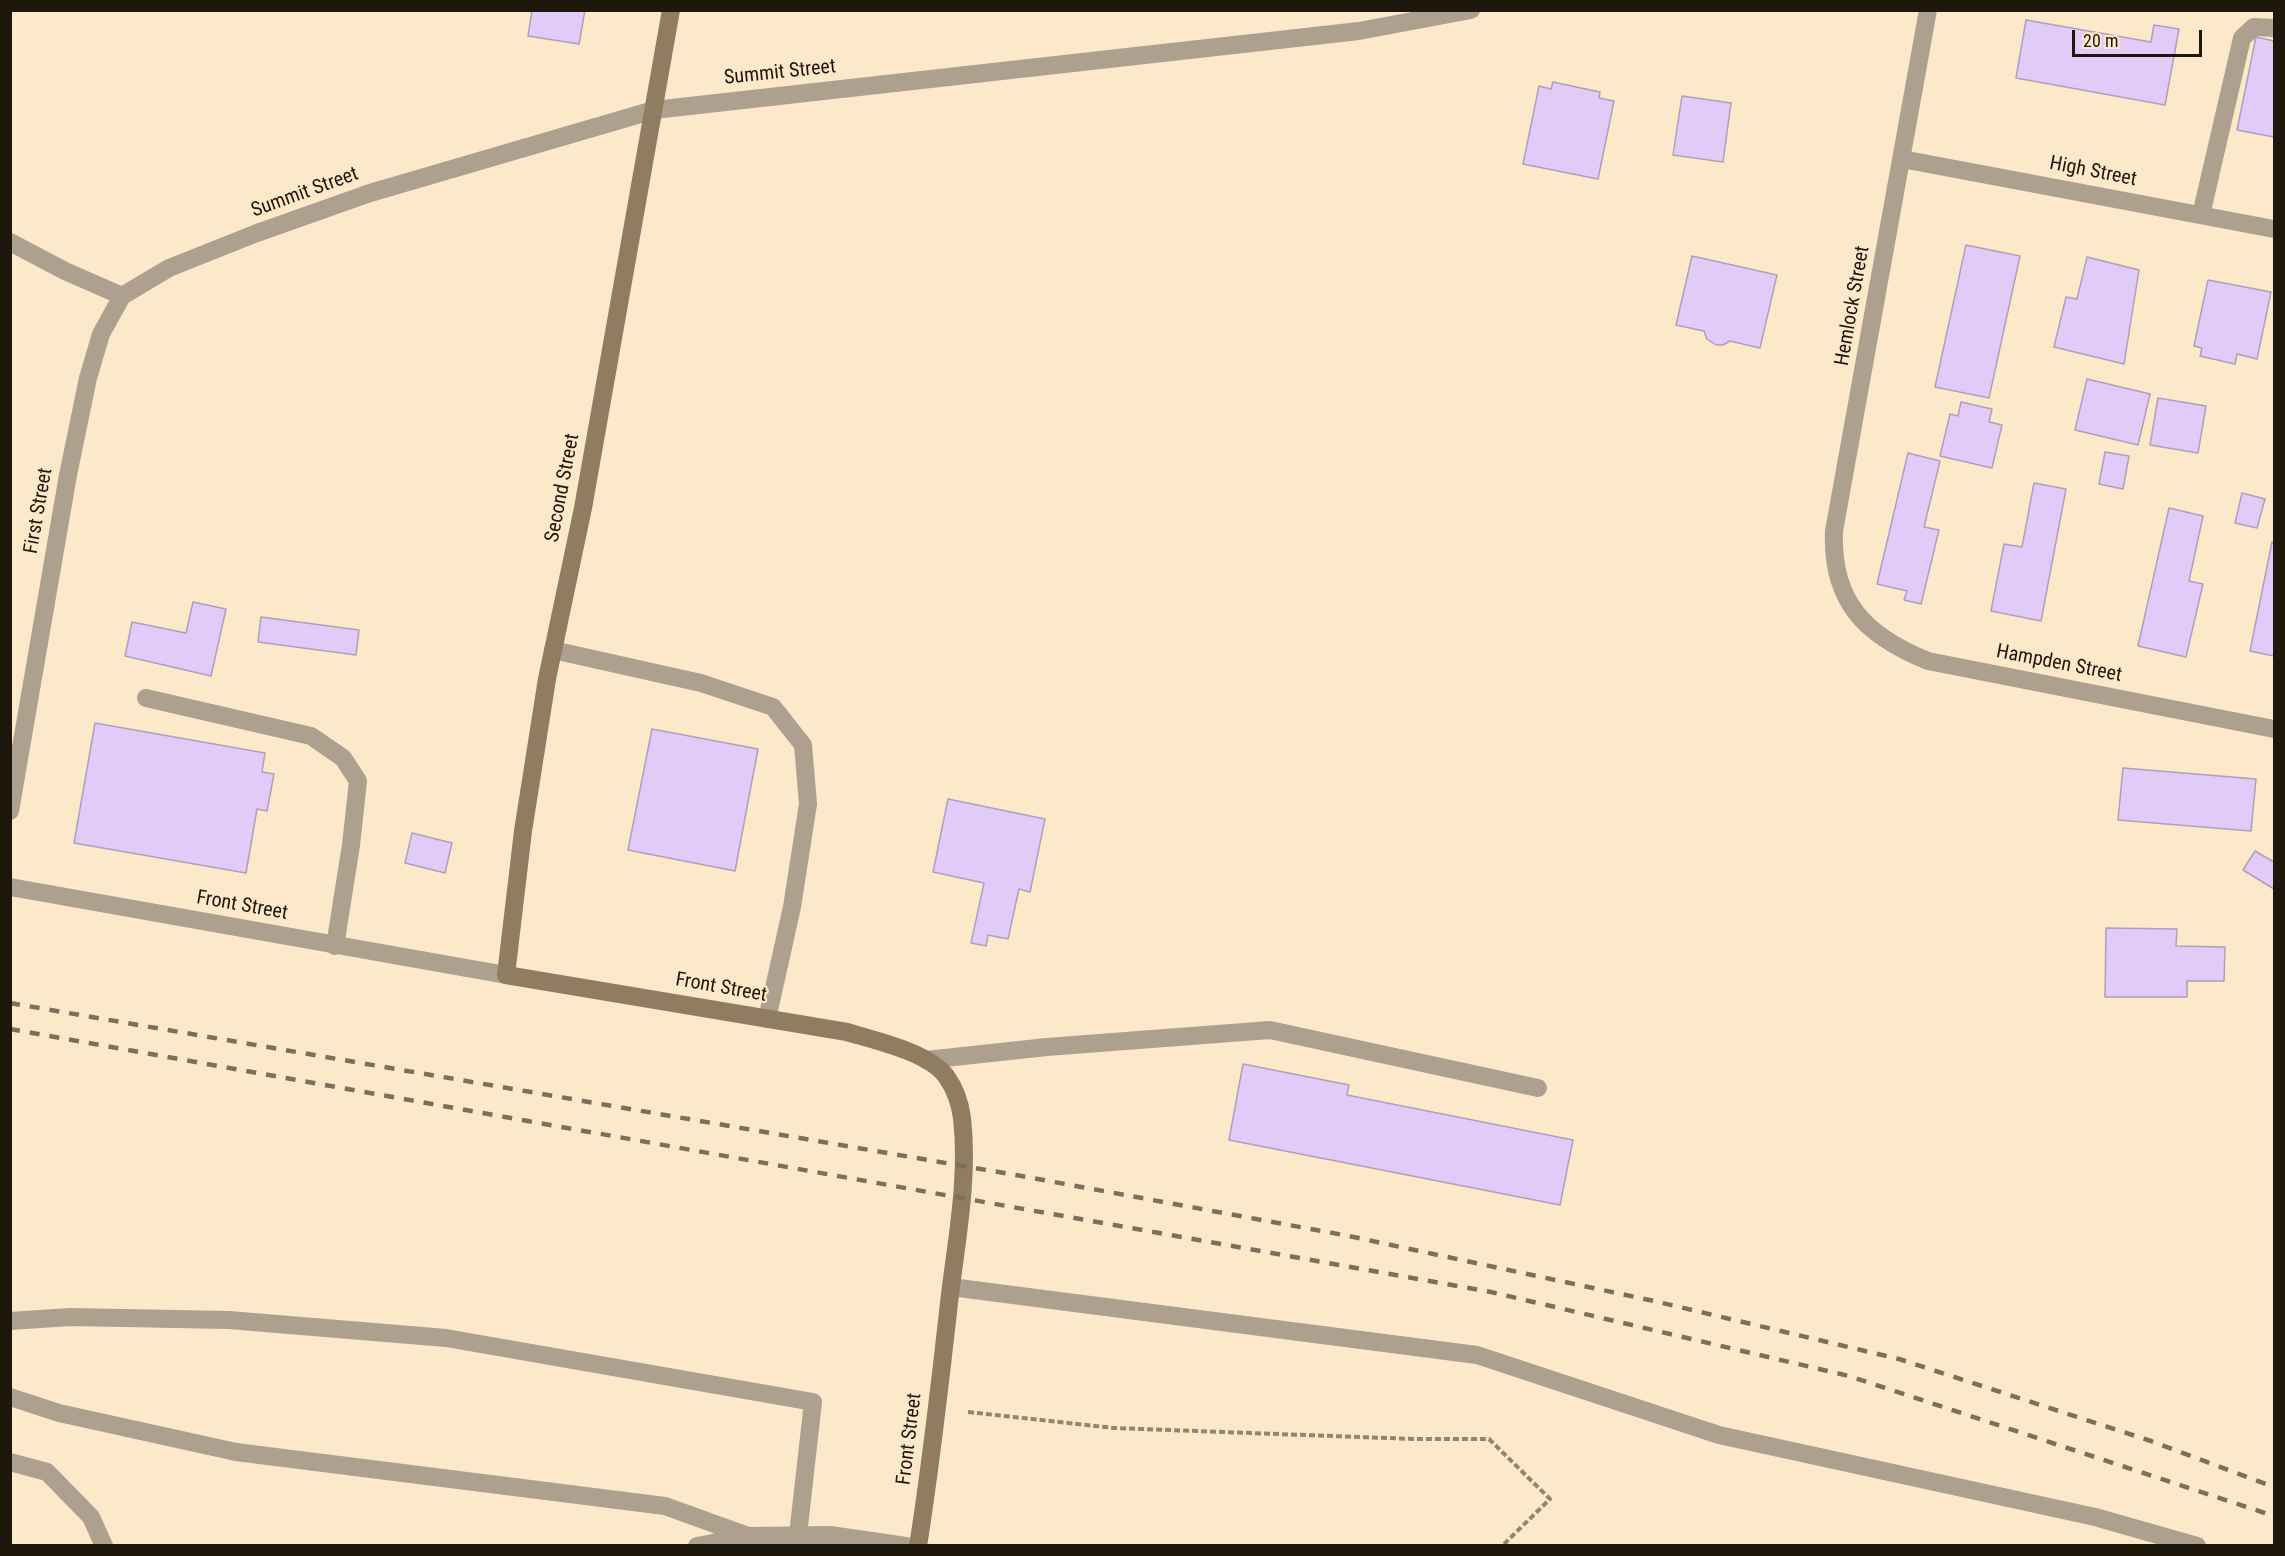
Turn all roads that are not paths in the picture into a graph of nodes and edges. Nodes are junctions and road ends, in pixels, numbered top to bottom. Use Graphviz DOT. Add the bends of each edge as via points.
graph roads {
  1 [pos="671,10"];
  2 [pos="1471,10"];
  3 [pos="1928,10"];
  4 [pos="2274,28"];
  5 [pos="654,110"];
  6 [pos="1902,159"];
  7 [pos="2201,215"];
  8 [pos="2274,229"];
  9 [pos="10,242"];
  10 [pos="122,296"];
  11 [pos="1851,608"];
  12 [pos="553,650"];
  13 [pos="146,698"];
  14 [pos="2274,729"];
  15 [pos="10,812"];
  16 [pos="10,886"];
  17 [pos="335,946"];
  18 [pos="506,975"];
  19 [pos="767,1019"];
  20 [pos="926,1060"];
  21 [pos="1538,1088"];
  22 [pos="951,1287"];
  23 [pos="10,1321"];
  24 [pos="10,1397"];
  25 [pos="10,1462"];
  26 [pos="798,1535"];
  27 [pos="748,1536"];
  28 [pos="104,1545"];
  29 [pos="697,1545"];
  30 [pos="906,1545"];
  31 [pos="918,1545"];
  32 [pos="2197,1545"];
  1 -- 5 [label="main road, Second Street"];
  2 -- 5 [label="street, Summit Street" via="1359,31"];
  3 -- 6 [label="street, Hemlock Street"];
  4 -- 7 [label="street" via="2254,27 2242,38"];
  5 -- 10 [label="street, Summit Street" via="360,197 256,233 169,268"];
  5 -- 12 [label="main road, Second Street" via="583,508"];
  6 -- 7 [label="street, High Street"];
  6 -- 11 [label="street, Hemlock Street" via="1834,531 1840,584"];
  7 -- 8 [label="street, High Street"];
  9 -- 10 [label="street"];
  10 -- 15 [label="street, First Street" via="101,334 88,378"];
  11 -- 14 [label="street, Hampden Street" via="1862,623 1893,646 1928,661"];
  12 -- 18 [label="main road, Second Street" via="523,831"];
  12 -- 19 [label="street" via="702,683 773,707 803,745 808,804 792,907"];
  13 -- 17 [label="street" via="311,736 343,758 358,781"];
  16 -- 17 [label="street, Front Street"];
  17 -- 18 [label="street, Front Street"];
  18 -- 19 [label="main road, Front Street"];
  19 -- 20 [label="main road, Front Street" via="847,1032"];
  20 -- 21 [label="street" via="1270,1030"];
  20 -- 22 [label="main road, Front Street" via="945,1074 962,1116 962,1199"];
  22 -- 31 [label="main road, Front Street"];
  22 -- 32 [label="street" via="1478,1355 1719,1435 2095,1517"];
  23 -- 26 [label="street" via="70,1317 229,1320 446,1338 813,1402"];
  24 -- 27 [label="street" via="59,1413 236,1452 665,1506"];
  25 -- 28 [label="street" via="46,1472 91,1517"];
  26 -- 27 [label="street"];
  26 -- 30 [label="street"];
  27 -- 29 [label="street"];
}
